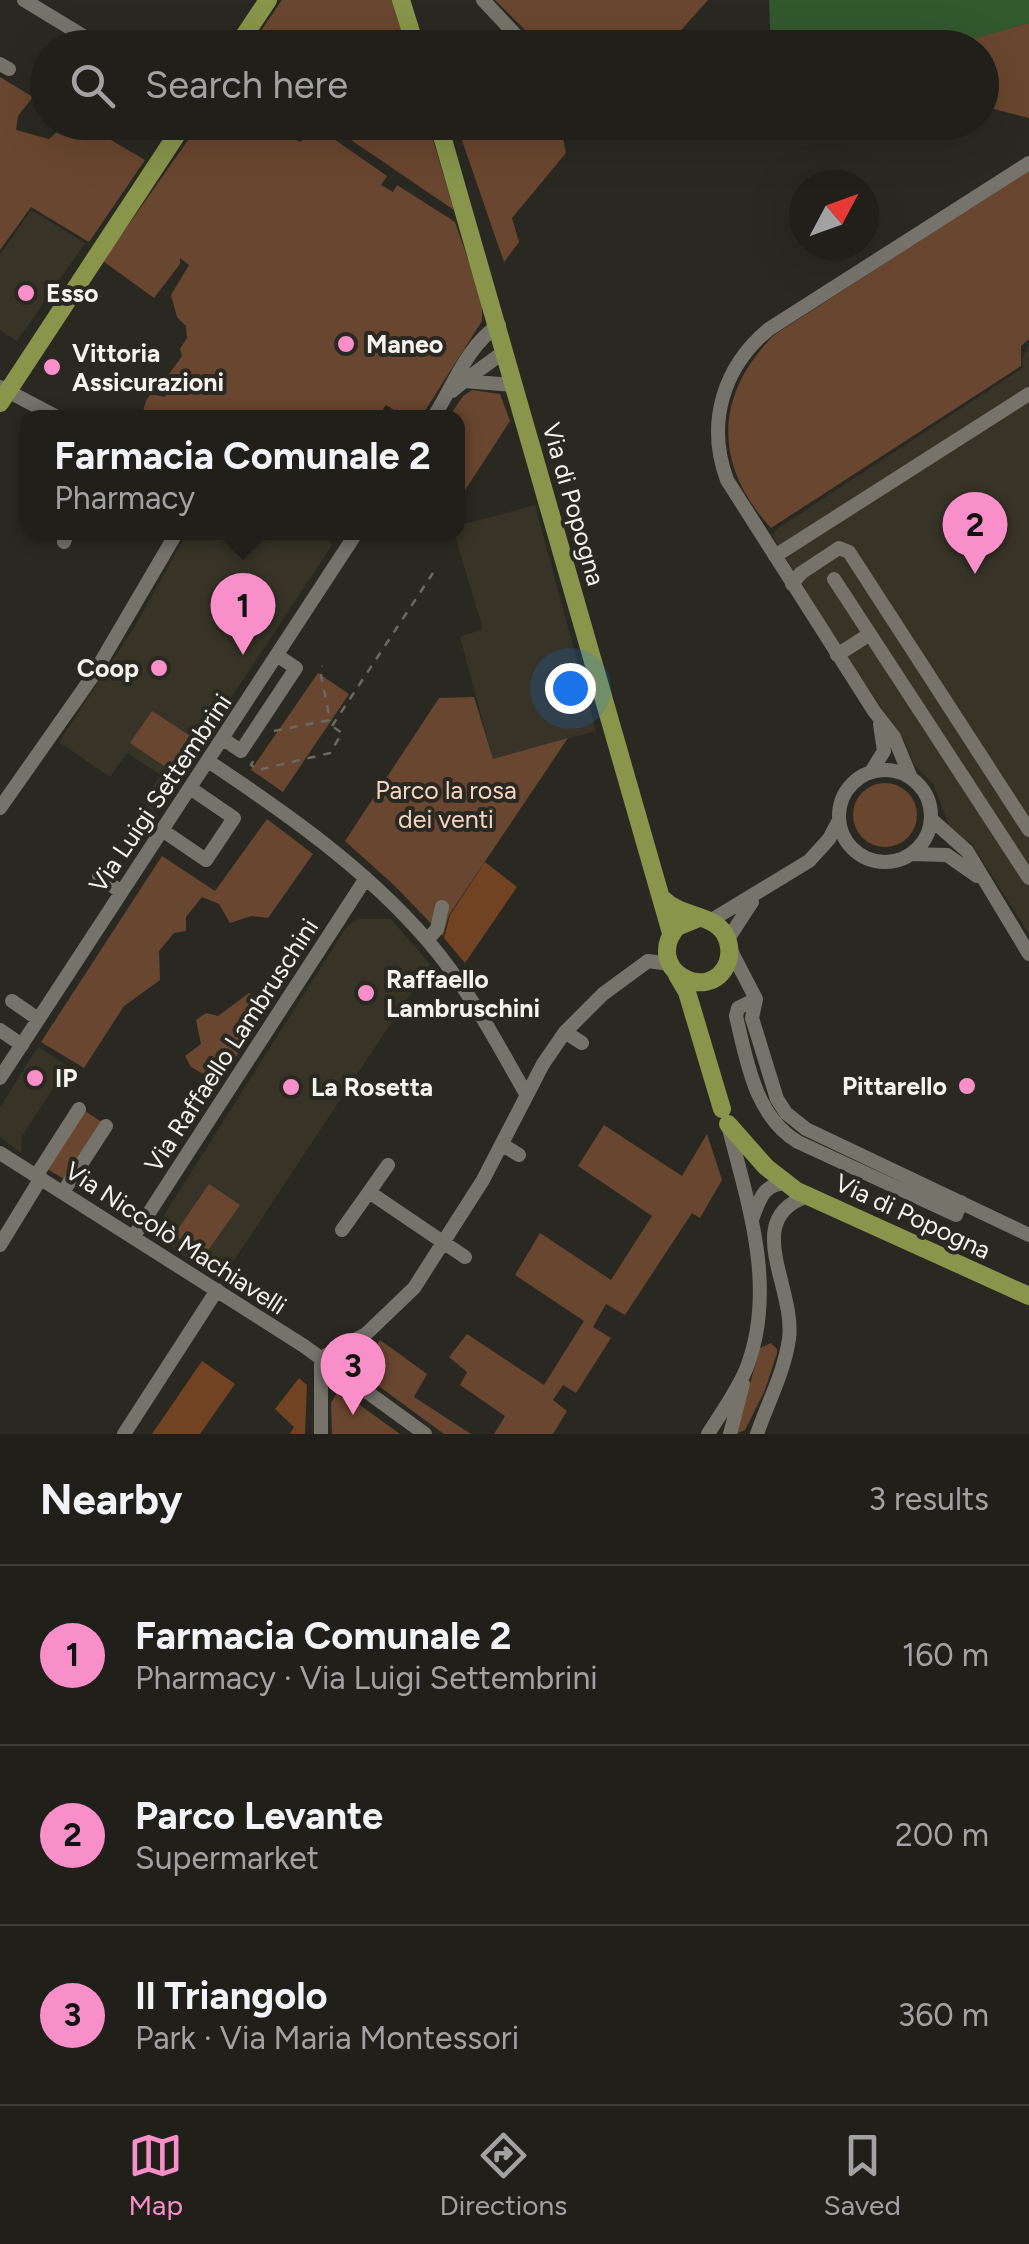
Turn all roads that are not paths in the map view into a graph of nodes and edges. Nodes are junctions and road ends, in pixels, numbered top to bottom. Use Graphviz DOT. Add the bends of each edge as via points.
graph roads {
  1 [pos="24,0"];
  2 [pos="268,0"];
  3 [pos="401,0"];
  4 [pos="483,0"];
  5 [pos="73,30"];
  6 [pos="248,30"];
  7 [pos="410,30"];
  8 [pos="511,30"];
  9 [pos="173,140"];
  10 [pos="443,140"];
  11 [pos="1029,163"];
  12 [pos="499,325"];
  13 [pos="506,351"];
  14 [pos="464,382"];
  15 [pos="514,385"];
  16 [pos="2,393"];
  17 [pos="448,394"];
  18 [pos="1029,394"];
  19 [pos="41,410"];
  20 [pos="438,410"];
  21 [pos="172,540"];
  22 [pos="353,540"];
  23 [pos="775,556"];
  24 [pos="834,578"];
  25 [pos="792,584"];
  26 [pos="870,634"];
  27 [pos="837,655"];
  28 [pos="278,656"];
  29 [pos="879,718"];
  30 [pos="223,739"];
  31 [pos="208,761"];
  32 [pos="870,772"];
  33 [pos="911,778"];
  34 [pos="190,788"];
  35 [pos="0,808"];
  36 [pos="931,819"];
  37 [pos="839,820"];
  38 [pos="162,830"];
  39 [pos="1029,830"];
  40 [pos="910,854"];
  41 [pos="862,856"];
  42 [pos="808,861"];
  43 [pos="99,876"];
  44 [pos="366,878"];
  45 [pos="1029,878"];
  46 [pos="982,881"];
  47 [pos="121,892"];
  48 [pos="758,894"];
  49 [pos="662,898"];
  50 [pos="442,907"];
  51 [pos="705,920"];
  52 [pos="672,933"];
  53 [pos="427,940"];
  54 [pos="729,944"];
  55 [pos="1029,954"];
  56 [pos="673,969"];
  57 [pos="712,979"];
  58 [pos="754,993"];
  59 [pos="12,1002"];
  60 [pos="38,1020"];
  61 [pos="697,1022"];
  62 [pos="0,1030"];
  63 [pos="565,1032"];
  64 [pos="582,1043"];
  65 [pos="22,1045"];
  66 [pos="0,1078"];
  67 [pos="526,1094"];
  68 [pos="78,1108"];
  69 [pos="725,1116"];
  70 [pos="106,1126"];
  71 [pos="503,1145"];
  72 [pos="0,1153"];
  73 [pos="519,1156"];
  74 [pos="388,1165"];
  75 [pos="38,1177"];
  76 [pos="786,1183"];
  77 [pos="63,1192"];
  78 [pos="370,1192"];
  79 [pos="808,1196"];
  80 [pos="752,1220"];
  81 [pos="342,1230"];
  82 [pos="1029,1234"];
  83 [pos="134,1236"];
  84 [pos="0,1244"];
  85 [pos="444,1245"];
  86 [pos="465,1257"];
  87 [pos="216,1290"];
  88 [pos="1029,1296"];
  89 [pos="321,1358"];
  90 [pos="746,1369"];
  91 [pos="756,1432"];
  92 [pos="124,1434"];
  93 [pos="321,1434"];
  94 [pos="425,1434"];
  95 [pos="708,1434"];
  96 [pos="730,1434"];
  1 -- 5 [label="street"];
  2 -- 6 [label="main road"];
  3 -- 7 [label="main road"];
  4 -- 8 [label="street"];
  9 -- 16 [label="main road"];
  10 -- 12 [label="main road, Via di Popogna"];
  11 -- 23 [label="street" via="778,323 739,360 718,415 721,460 726,480"];
  12 -- 13 [label="main road, Via di Popogna"];
  12 -- 17 [label="street" via="476,347"];
  13 -- 14 [label="street"];
  13 -- 15 [label="main road, Via di Popogna"];
  14 -- 15 [label="street"];
  14 -- 17 [label="street"];
  15 -- 49 [label="main road, Via di Popogna"];
  16 -- 19 [label="street"];
  17 -- 20 [label="street"];
  18 -- 23 [label="street"];
  21 -- 35 [label="street" via="92,677"];
  22 -- 28 [label="street, Via Luigi Settembrini"];
  23 -- 25 [label="street"];
  24 -- 26 [label="street"];
  25 -- 27 [label="street"];
  25 -- 39 [label="street" via="839,548 849,552"];
  26 -- 27 [label="street"];
  26 -- 45 [label="street"];
  27 -- 29 [label="street"];
  28 -- 30 [label="street, Via Luigi Settembrini"];
  28 -- 30 [label="street" via="296,668 241,751"];
  29 -- 32 [label="street" via="884,751"];
  29 -- 33 [label="street"];
  30 -- 31 [label="street, Via Luigi Settembrini"];
  31 -- 34 [label="street, Via Luigi Settembrini"];
  31 -- 44 [label="street"];
  32 -- 33 [label="street"];
  32 -- 37 [label="street" via="846,791"];
  33 -- 36 [label="street" via="927,796"];
  34 -- 38 [label="street, Via Luigi Settembrini"];
  34 -- 38 [label="street" via="234,818 206,860"];
  36 -- 40 [label="street" via="926,838"];
  36 -- 46 [label="street" via="967,850"];
  37 -- 41 [label="street" via="846,841"];
  37 -- 42 [label="street"];
  38 -- 47 [label="street, Via Luigi Settembrini"];
  40 -- 41 [label="street" via="886,862"];
  40 -- 46 [label="street" via="954,857"];
  41 -- 42 [label="street" via="845,852"];
  42 -- 48 [label="street"];
  43 -- 47 [label="street"];
  44 -- 53 [label="street"];
  44 -- 83 [label="street, Via Raffaello Lambruschini"];
  46 -- 55 [label="street"];
  47 -- 60 [label="street, Via Luigi Settembrini"];
  48 -- 51 [label="street"];
  48 -- 54 [label="street"];
  49 -- 51 [label="main road"];
  49 -- 52 [label="main road, Via di Popogna"];
  50 -- 53 [label="street"];
  51 -- 52 [label="main road" via="683,922"];
  51 -- 54 [label="main road"];
  52 -- 56 [label="main road" via="666,949"];
  53 -- 67 [label="street" via="476,1006"];
  54 -- 57 [label="main road" via="727,964"];
  54 -- 58 [label="street"];
  56 -- 57 [label="main road" via="686,980"];
  56 -- 61 [label="main road, Via di Popogna"];
  56 -- 63 [label="street" via="648,960"];
  57 -- 58 [label="street" via="734,978"];
  57 -- 61 [label="main road, Via di Popogna"];
  58 -- 82 [label="street" via="752,1018 777,1099 802,1136"];
  59 -- 60 [label="street"];
  60 -- 65 [label="street, Via Luigi Settembrini"];
  61 -- 69 [label="main road, Via di Popogna"];
  62 -- 65 [label="street"];
  63 -- 64 [label="street"];
  63 -- 67 [label="street"];
  65 -- 66 [label="street, Via Luigi Settembrini"];
  67 -- 71 [label="street"];
  68 -- 75 [label="street"];
  69 -- 76 [label="main road, Via di Popogna"];
  69 -- 80 [label="street"];
  70 -- 77 [label="street"];
  71 -- 73 [label="street"];
  71 -- 85 [label="street"];
  72 -- 75 [label="street, Via Niccolò Machiavelli"];
  74 -- 78 [label="street"];
  75 -- 77 [label="street, Via Niccolò Machiavelli"];
  75 -- 84 [label="street"];
  76 -- 79 [label="main road, Via di Popogna"];
  76 -- 80 [label="street" via="764,1191"];
  77 -- 83 [label="street, Via Niccolò Machiavelli"];
  78 -- 81 [label="street"];
  78 -- 85 [label="street"];
  79 -- 88 [label="main road, Via di Popogna"];
  79 -- 91 [label="street" via="784,1206 774,1227 790,1336"];
  80 -- 90 [label="street" via="760,1296"];
  83 -- 87 [label="street, Via Niccolò Machiavelli"];
  85 -- 86 [label="street"];
  85 -- 89 [label="street" via="384,1319"];
  87 -- 89 [label="street, Via Niccolò Machiavelli"];
  87 -- 92 [label="street"];
  89 -- 93 [label="street"];
  89 -- 94 [label="street, Via Niccolò Machiavelli"];
  90 -- 95 [label="street"];
  90 -- 96 [label="street"];
}
